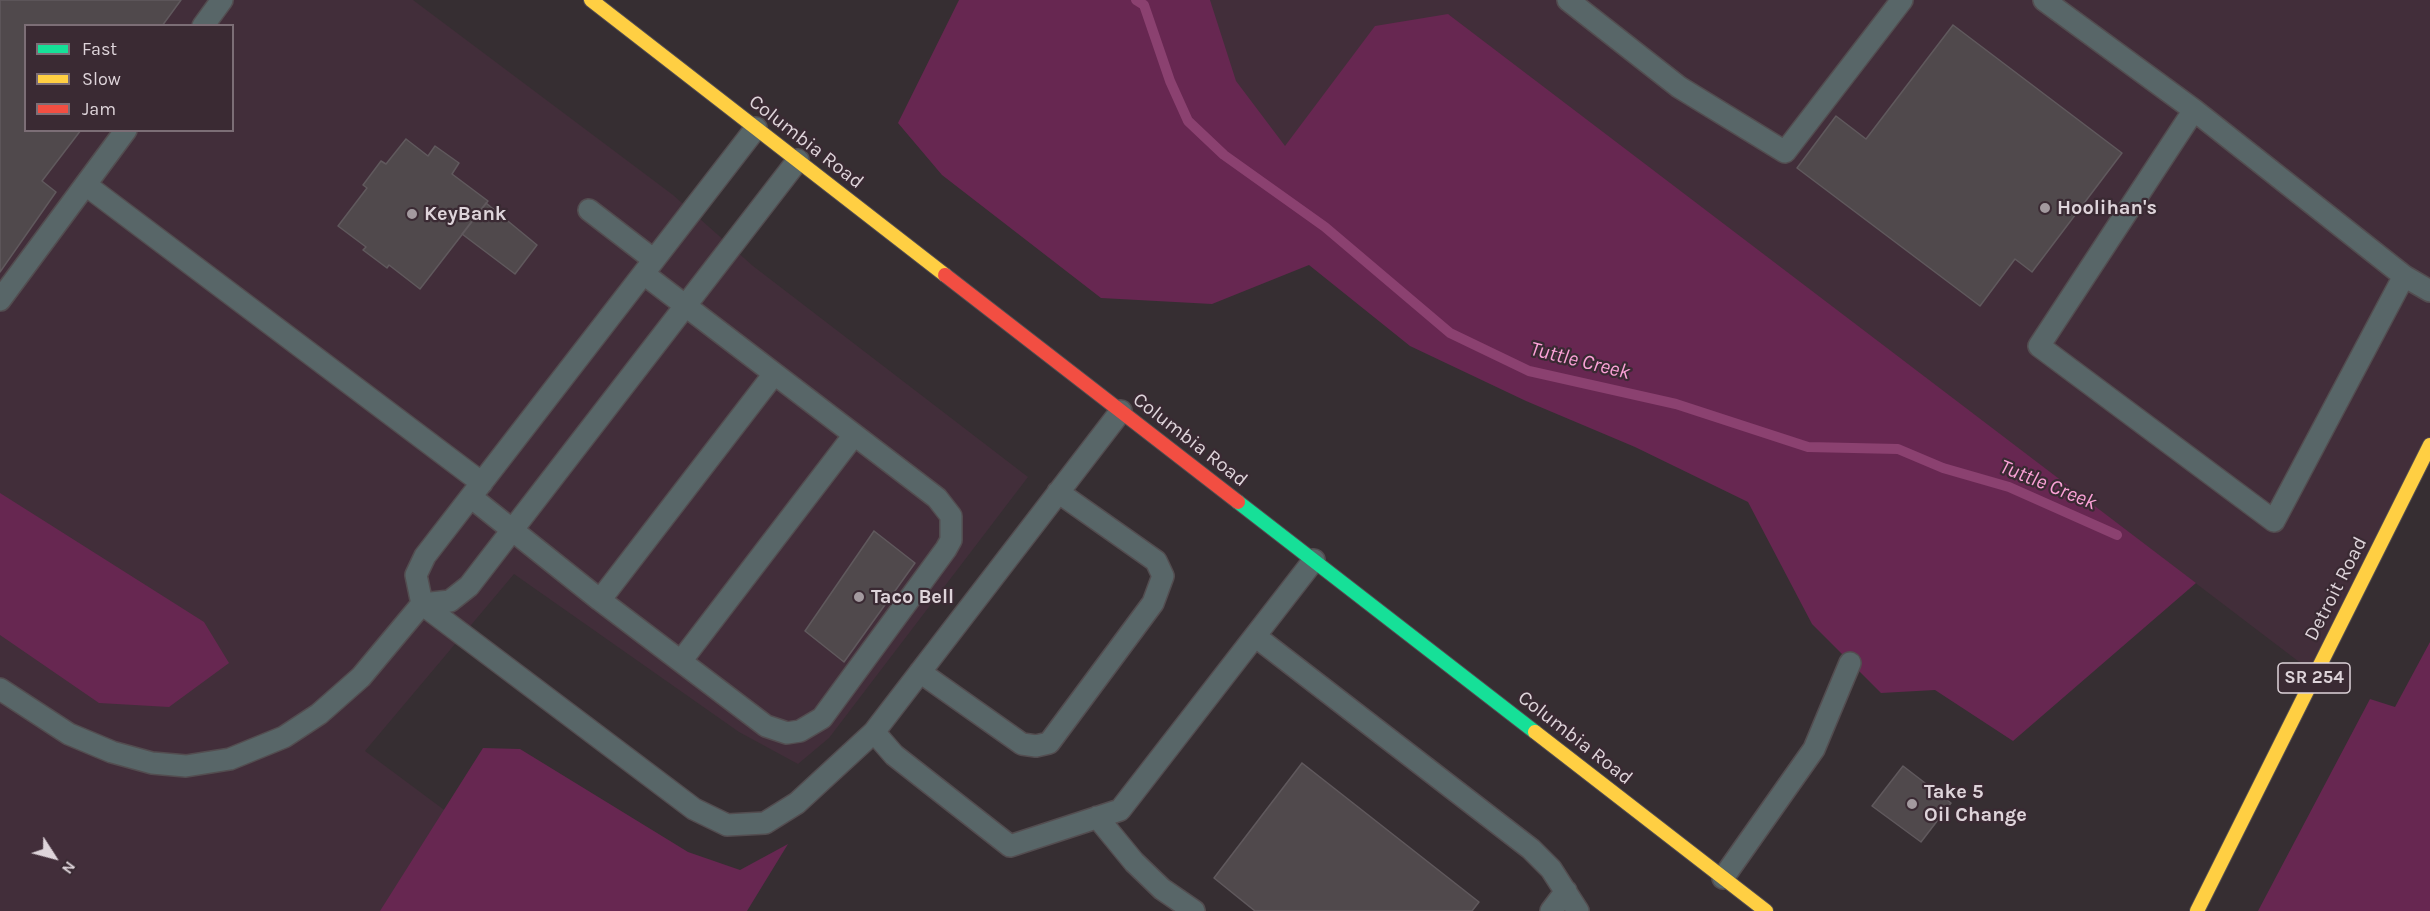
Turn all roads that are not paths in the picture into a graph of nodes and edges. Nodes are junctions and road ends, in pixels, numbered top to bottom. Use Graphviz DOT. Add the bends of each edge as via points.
graph roads {
  1 [pos="222,0"];
  2 [pos="591,0"];
  3 [pos="1569,0"];
  4 [pos="1902,0"];
  5 [pos="2044,0"];
  6 [pos="204,24"];
  7 [pos="2194,110"];
  8 [pos="756,128"];
  9 [pos="125,132"];
  10 [pos="798,160"];
  11 [pos="86,184"];
  12 [pos="589,210"];
  13 [pos="649,267"];
  14 [pos="2404,276"];
  15 [pos="2430,291"];
  16 [pos="0,300"];
  17 [pos="684,306"];
  18 [pos="774,374"];
  19 [pos="1121,411"];
  20 [pos="854,435"];
  21 [pos="2430,445"];
  22 [pos="477,490"];
  23 [pos="1058,492"];
  24 [pos="512,529"];
  25 [pos="1314,560"];
  26 [pos="600,600"];
  27 [pos="422,604"];
  28 [pos="1255,636"];
  29 [pos="681,661"];
  30 [pos="1850,663"];
  31 [pos="920,672"];
  32 [pos="0,689"];
  33 [pos="874,732"];
  34 [pos="1097,817"];
  35 [pos="1723,878"];
  36 [pos="1566,891"];
  37 [pos="1194,911"];
  38 [pos="1551,911"];
  39 [pos="1578,911"];
  40 [pos="1766,911"];
  41 [pos="2198,911"];
  1 -- 6 [label="lane"];
  2 -- 8 [label="main road, Columbia Road"];
  3 -- 4 [label="lane" via="1679,87 1785,152"];
  5 -- 7 [label="lane"];
  7 -- 14 [label="lane"];
  7 -- 14 [label="lane" via="2039,346 2274,521"];
  8 -- 10 [label="main road, Columbia Road"];
  8 -- 13 [label="lane"];
  9 -- 11 [label="lane"];
  10 -- 17 [label="lane"];
  10 -- 19 [label="main road, Columbia Road"];
  11 -- 16 [label="lane"];
  11 -- 22 [label="lane"];
  12 -- 13 [label="lane"];
  13 -- 17 [label="lane"];
  13 -- 22 [label="lane"];
  14 -- 15 [label="lane"];
  17 -- 18 [label="lane"];
  17 -- 24 [label="lane"];
  18 -- 20 [label="lane"];
  18 -- 26 [label="lane"];
  19 -- 23 [label="lane"];
  19 -- 25 [label="main road, Columbia Road"];
  20 -- 29 [label="lane"];
  20 -- 29 [label="lane" via="937,498 951,516 953,529 946,549 822,718 800,731 777,731"];
  21 -- 41 [label="main road, Detroit Road / SR 254"];
  22 -- 24 [label="lane"];
  22 -- 27 [label="lane" via="425,556 416,575"];
  23 -- 31 [label="lane"];
  23 -- 31 [label="lane" via="1156,561 1163,576 1153,603 1049,743 1022,744"];
  24 -- 26 [label="lane"];
  24 -- 27 [label="lane" via="469,586 450,601"];
  25 -- 28 [label="lane"];
  25 -- 35 [label="main road, Columbia Road"];
  26 -- 29 [label="lane"];
  27 -- 32 [label="lane" via="361,677 319,714 284,737 230,759 186,766 152,763 112,752 69,734"];
  27 -- 33 [label="lane" via="694,809 727,825 765,823 773,818 797,802"];
  28 -- 34 [label="lane" via="1120,810"];
  28 -- 36 [label="lane" via="1531,849"];
  30 -- 35 [label="lane" via="1814,749"];
  31 -- 33 [label="lane"];
  33 -- 34 [label="lane" via="894,755 1010,846"];
  34 -- 37 [label="lane" via="1134,862 1162,889"];
  35 -- 40 [label="main road, Columbia Road"];
  36 -- 38 [label="lane"];
  36 -- 39 [label="lane"];
}
